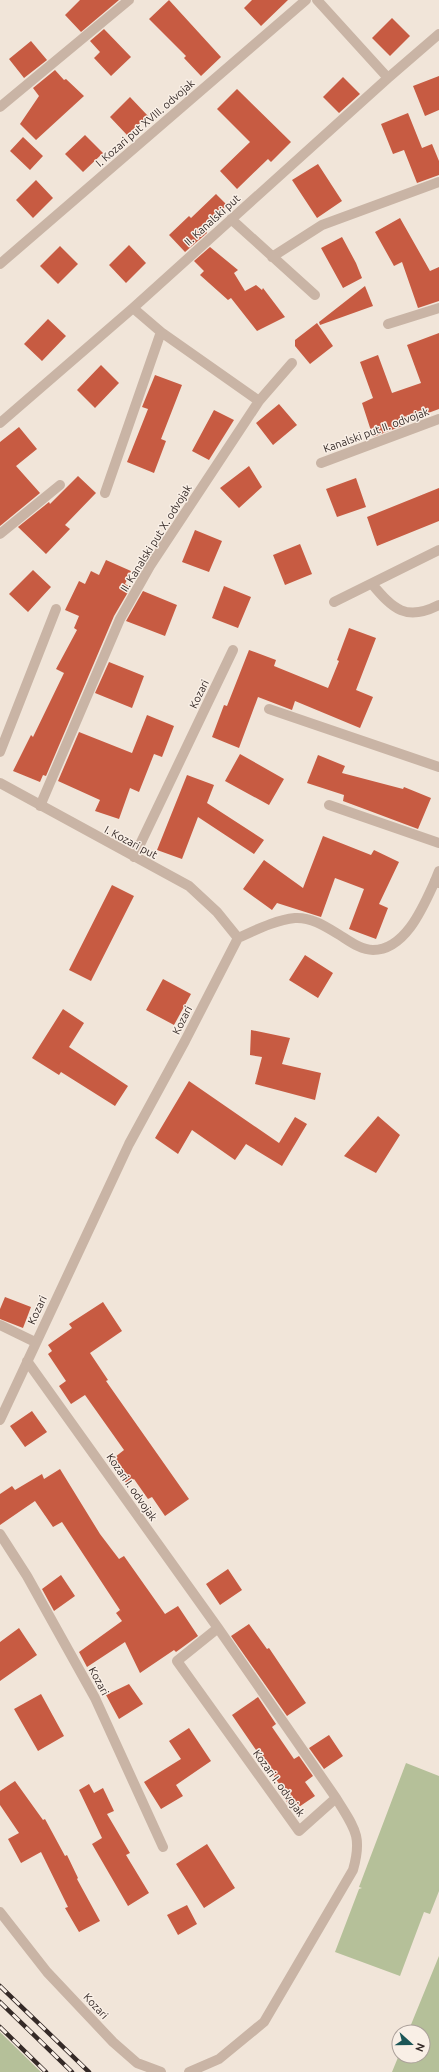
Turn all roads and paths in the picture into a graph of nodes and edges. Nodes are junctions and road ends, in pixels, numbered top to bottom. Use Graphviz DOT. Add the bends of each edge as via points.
graph roads {
  1 [pos="129,0"];
  2 [pos="306,0"];
  3 [pos="317,0"];
  4 [pos="439,34"];
  5 [pos="388,78"];
  6 [pos="0,107"];
  7 [pos="439,182"];
  8 [pos="231,219"];
  9 [pos="272,257"];
  10 [pos="0,264"];
  11 [pos="315,295"];
  12 [pos="133,308"];
  13 [pos="439,308"];
  14 [pos="388,324"];
  15 [pos="161,332"];
  16 [pos="292,363"];
  17 [pos="259,402"];
  18 [pos="439,419"];
  19 [pos="0,423"];
  20 [pos="321,463"];
  21 [pos="60,485"];
  22 [pos="105,493"];
  23 [pos="0,534"];
  24 [pos="439,550"];
  25 [pos="372,584"];
  26 [pos="334,602"];
  27 [pos="439,605"];
  28 [pos="56,609"];
  29 [pos="233,650"];
  30 [pos="269,709"];
  31 [pos="0,752"];
  32 [pos="439,767"];
  33 [pos="0,783"];
  34 [pos="329,805"];
  35 [pos="40,806"];
  36 [pos="439,843"];
  37 [pos="134,857"];
  38 [pos="439,871"];
  39 [pos="437,882"];
  40 [pos="238,938"];
  41 [pos="0,1325"];
  42 [pos="35,1342"];
  43 [pos="27,1361"];
  44 [pos="0,1420"];
  45 [pos="0,1534"];
  46 [pos="218,1628"];
  47 [pos="336,1798"];
  48 [pos="163,1847"];
  49 [pos="0,1912"];
  50 [pos="161,2072"];
  51 [pos="189,2072"];
  1 -- 6 [label="street"];
  2 -- 10 [label="street, I. Kozari put XVIII. odvojak"];
  3 -- 5 [label="street"];
  4 -- 5 [label="street, II. Kanalski put"];
  5 -- 8 [label="street, II. Kanalski put"];
  7 -- 9 [label="street" via="322,225"];
  8 -- 9 [label="street"];
  8 -- 12 [label="street, II. Kanalski put"];
  9 -- 11 [label="street"];
  12 -- 15 [label="street"];
  12 -- 19 [label="street, II. Kanalski put"];
  13 -- 14 [label="street"];
  15 -- 17 [label="street"];
  15 -- 22 [label="street"];
  16 -- 17 [label="street, II. Kanalski put X. odvojak"];
  17 -- 35 [label="street, II. Kanalski put X. odvojak" via="150,566 120,619"];
  18 -- 20 [label="street, Kanalski put II. odvojak"];
  21 -- 23 [label="street"];
  24 -- 25 [label="street"];
  25 -- 26 [label="street"];
  25 -- 27 [label="street" via="384,599 415,614 424,613"];
  28 -- 31 [label="street"];
  29 -- 37 [label="street, Kozari"];
  30 -- 32 [label="street"];
  33 -- 35 [label="street, I. Kozari put"];
  34 -- 36 [label="street"];
  35 -- 37 [label="street, I. Kozari put"];
  37 -- 40 [label="street, I. Kozari put" via="189,886 217,912"];
  38 -- 39 [label="street"];
  39 -- 40 [label="street" via="405,934 387,947 373,950 360,947 319,922 296,918 269,924"];
  40 -- 42 [label="street, Kozari" via="129,1144"];
  41 -- 42 [label="street, Kozari"];
  42 -- 43 [label="street, Kozari"];
  43 -- 44 [label="street, Kozari"];
  43 -- 46 [label="street, Kozari I. odvojak"];
  45 -- 48 [label="street, Kozari" via="27,1576 95,1698"];
  46 -- 47 [label="street, Kozari I. odvojak"];
  46 -- 47 [label="street, Kozari I. odvojak" via="177,1661 299,1830"];
  47 -- 51 [label="street" via="358,1837 358,1853 353,1870 264,2022 219,2059"];
  49 -- 50 [label="street, Kozari" via="47,1972 112,2042 137,2063"];
}
